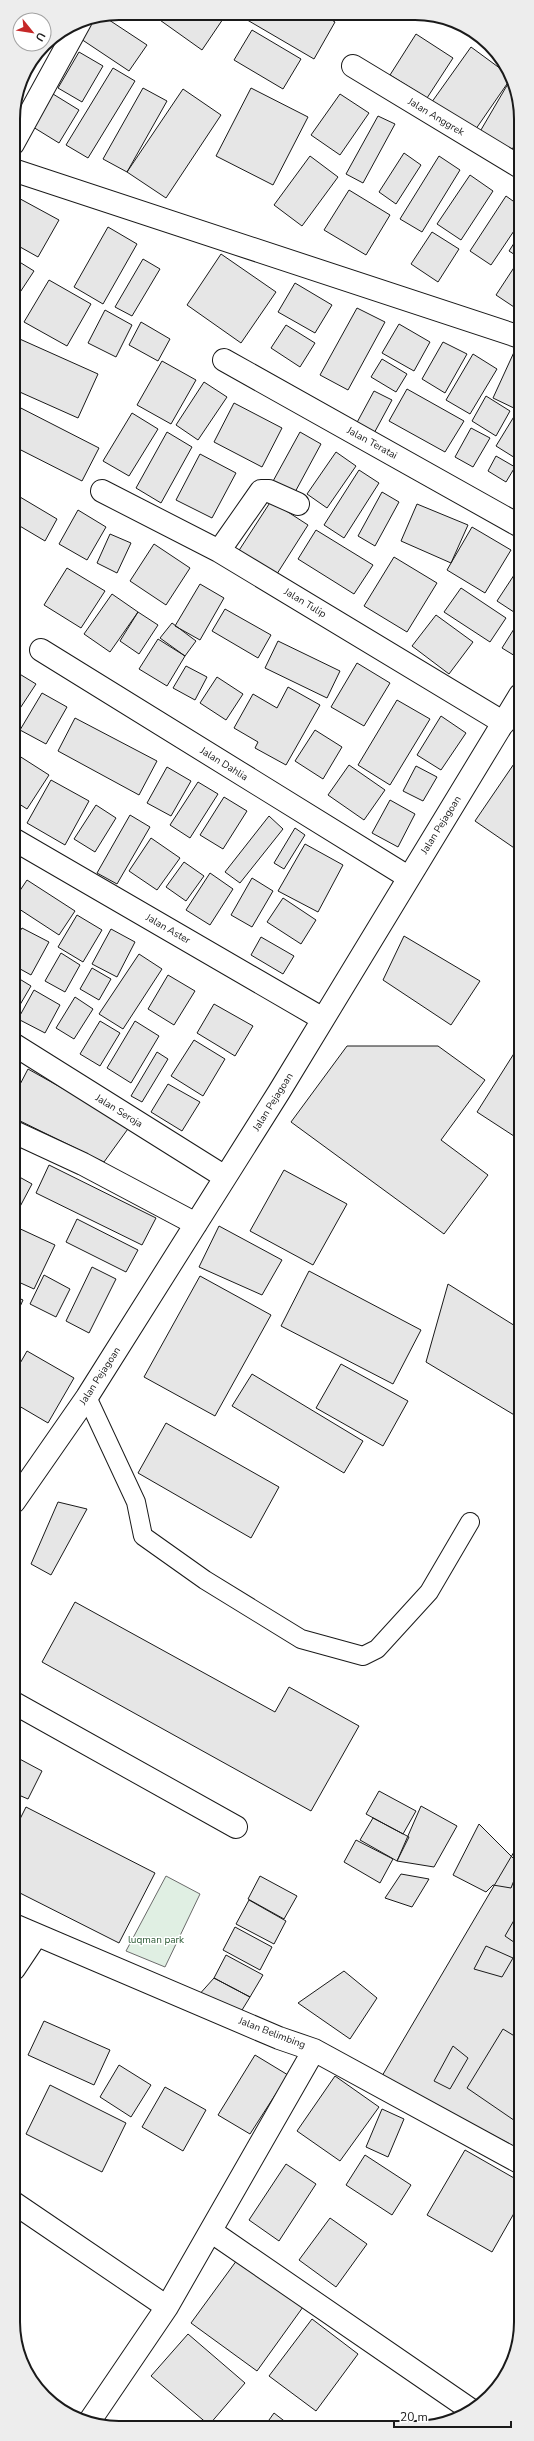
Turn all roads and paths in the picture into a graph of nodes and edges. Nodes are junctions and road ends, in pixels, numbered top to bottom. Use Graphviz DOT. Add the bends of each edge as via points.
graph roads {
  1 [pos="75,30"];
  2 [pos="353,66"];
  3 [pos="20,131"];
  4 [pos="514,164"];
  5 [pos="20,172"];
  6 [pos="514,334"];
  7 [pos="224,360"];
  8 [pos="102,491"];
  9 [pos="298,504"];
  10 [pos="514,523"];
  11 [pos="219,551"];
  12 [pos="41,650"];
  13 [pos="514,706"];
  14 [pos="504,723"];
  15 [pos="20,843"];
  16 [pos="408,878"];
  17 [pos="323,1019"];
  18 [pos="20,1048"];
  19 [pos="20,1135"];
  20 [pos="225,1177"];
  21 [pos="196,1224"];
  22 [pos="87,1397"];
  23 [pos="20,1493"];
  24 [pos="470,1522"];
  25 [pos="20,1706"];
  26 [pos="236,1827"];
  27 [pos="20,1928"];
  28 [pos="36,1936"];
  29 [pos="20,1960"];
  30 [pos="314,2050"];
  31 [pos="514,2159"];
  32 [pos="20,2207"];
  33 [pos="212,2232"];
  34 [pos="167,2307"];
  35 [pos="466,2407"];
  36 [pos="92,2418"];
  1 -- 3 [label="street"];
  2 -- 4 [label="street, Jalan Anggrek"];
  5 -- 6 [label="street"];
  7 -- 10 [label="street, Jalan Teratai"];
  8 -- 11 [label="street, Jalan Tulip"];
  9 -- 11 [label="street" via="269,491 262,492"];
  11 -- 14 [label="street, Jalan Tulip"];
  12 -- 16 [label="street, Jalan Dahlia"];
  13 -- 14 [label="street, Jalan Pejagoan"];
  14 -- 16 [label="street, Jalan Pejagoan"];
  15 -- 17 [label="street, Jalan Aster"];
  16 -- 17 [label="street, Jalan Pejagoan"];
  17 -- 20 [label="street, Jalan Pejagoan"];
  18 -- 20 [label="street, Jalan Seroja"];
  19 -- 21 [label="street" via="83,1164"];
  20 -- 21 [label="street, Jalan Pejagoan"];
  21 -- 22 [label="street, Jalan Pejagoan"];
  22 -- 23 [label="street, Jalan Pejagoan"];
  22 -- 24 [label="lane" via="136,1502 143,1536 205,1580 301,1639 363,1656 376,1649 429,1592"];
  25 -- 26 [label="street"];
  27 -- 28 [label="street, Jalan Belimbing"];
  28 -- 29 [label="street"];
  28 -- 30 [label="street, Jalan Belimbing" via="279,2038"];
  30 -- 31 [label="street, Jalan Belimbing"];
  30 -- 33 [label="street"];
  32 -- 34 [label="street"];
  33 -- 34 [label="street"];
  33 -- 35 [label="street"];
  34 -- 36 [label="street"];
}
